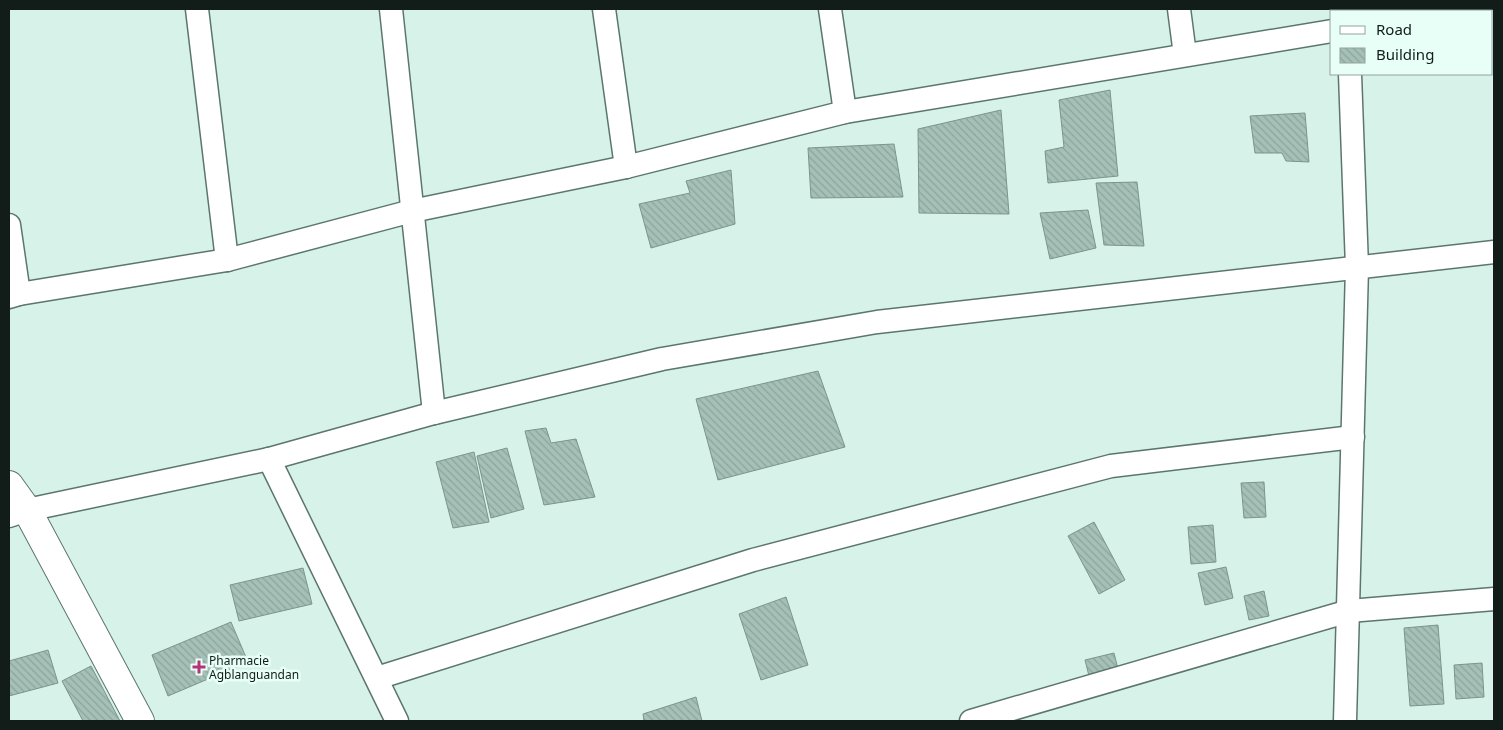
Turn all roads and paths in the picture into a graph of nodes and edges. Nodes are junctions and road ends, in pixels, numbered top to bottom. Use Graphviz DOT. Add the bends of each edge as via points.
graph roads {
  1 [pos="198,9"];
  2 [pos="391,9"];
  3 [pos="604,9"];
  4 [pos="830,9"];
  5 [pos="1179,9"];
  6 [pos="1330,31"];
  7 [pos="1185,55"];
  8 [pos="1350,75"];
  9 [pos="845,112"];
  10 [pos="626,166"];
  11 [pos="412,211"];
  12 [pos="9,225"];
  13 [pos="1494,252"];
  14 [pos="228,260"];
  15 [pos="1357,267"];
  16 [pos="14,295"];
  17 [pos="434,413"];
  18 [pos="1353,437"];
  19 [pos="269,459"];
  20 [pos="9,485"];
  21 [pos="18,513"];
  22 [pos="1494,598"];
  23 [pos="1349,611"];
  24 [pos="377,678"];
  25 [pos="140,721"];
  26 [pos="396,721"];
  27 [pos="971,721"];
  28 [pos="1344,721"];
  1 -- 14 [label="street"];
  2 -- 11 [label="street"];
  3 -- 10 [label="street"];
  4 -- 9 [label="street"];
  5 -- 7 [label="street"];
  6 -- 7 [label="street"];
  7 -- 9 [label="street"];
  8 -- 15 [label="street"];
  9 -- 10 [label="street"];
  10 -- 11 [label="street"];
  11 -- 14 [label="street"];
  11 -- 17 [label="street"];
  12 -- 16 [label="street"];
  13 -- 15 [label="street"];
  14 -- 16 [label="street"];
  15 -- 17 [label="street" via="877,322 662,359"];
  15 -- 18 [label="street"];
  17 -- 19 [label="street"];
  18 -- 23 [label="street"];
  18 -- 24 [label="street" via="1111,466 752,560"];
  19 -- 21 [label="street"];
  19 -- 24 [label="street"];
  20 -- 21 [label="street"];
  21 -- 25 [label="street"];
  22 -- 23 [label="street"];
  23 -- 27 [label="street"];
  23 -- 28 [label="street"];
  24 -- 26 [label="street"];
}
